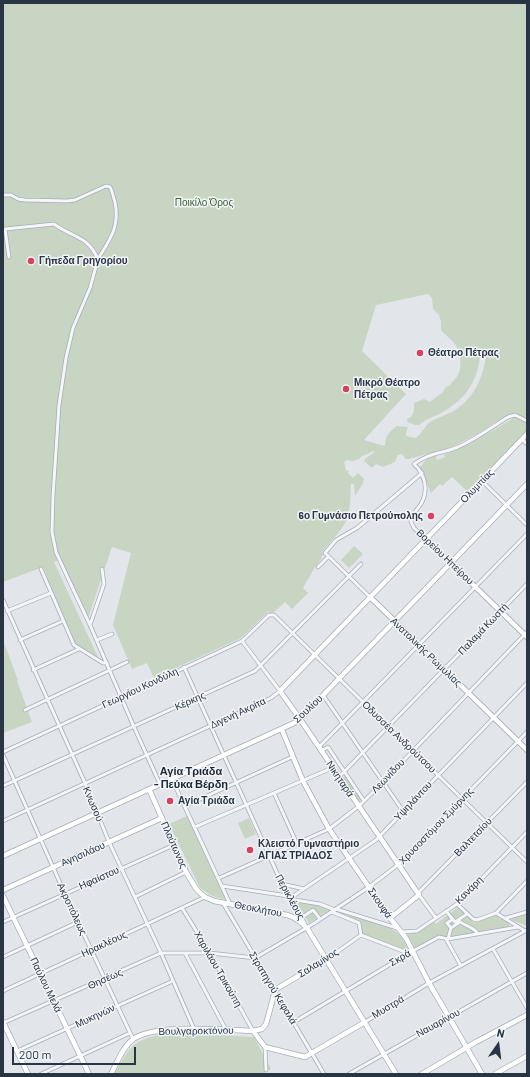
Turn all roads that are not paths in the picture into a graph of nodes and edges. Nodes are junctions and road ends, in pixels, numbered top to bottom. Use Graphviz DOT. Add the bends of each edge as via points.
graph roads {
  1 [pos="3,195"];
  2 [pos="9,257"];
  3 [pos="98,259"];
  4 [pos="527,421"];
  5 [pos="527,434"];
  6 [pos="522,439"];
  7 [pos="527,444"];
  8 [pos="422,473"];
  9 [pos="482,481"];
  10 [pos="527,484"];
  11 [pos="506,505"];
  12 [pos="527,525"];
  13 [pos="527,534"];
  14 [pos="426,539"];
  15 [pos="327,556"];
  16 [pos="451,563"];
  17 [pos="361,564"];
  18 [pos="318,567"];
  19 [pos="41,569"];
  20 [pos="102,569"];
  21 [pos="349,576"];
  22 [pos="527,584"];
  23 [pos="475,586"];
  24 [pos="51,593"];
  25 [pos="370,597"];
  26 [pos="3,600"];
  27 [pos="8,611"];
  28 [pos="500,611"];
  29 [pos="271,614"];
  30 [pos="63,621"];
  31 [pos="395,621"];
  32 [pos="90,625"];
  33 [pos="112,634"];
  34 [pos="292,634"];
  35 [pos="526,635"];
  36 [pos="20,640"];
  37 [pos="97,640"];
  38 [pos="242,641"];
  39 [pos="419,645"];
  40 [pos="78,649"];
  41 [pos="314,654"];
  42 [pos="127,662"];
  43 [pos="107,663"];
  44 [pos="184,667"];
  45 [pos="261,667"];
  46 [pos="110,669"];
  47 [pos="444,669"];
  48 [pos="34,670"];
  49 [pos="339,679"];
  50 [pos="527,683"];
  51 [pos="280,691"];
  52 [pos="468,693"];
  53 [pos="323,695"];
  54 [pos="121,697"];
  55 [pos="198,698"];
  56 [pos="46,699"];
  57 [pos="363,702"];
  58 [pos="25,710"];
  59 [pos="493,717"];
  60 [pos="300,719"];
  61 [pos="343,723"];
  62 [pos="59,726"];
  63 [pos="211,726"];
  64 [pos="388,726"];
  65 [pos="134,727"];
  66 [pos="282,730"];
  67 [pos="527,732"];
  68 [pos="518,741"];
  69 [pos="320,749"];
  70 [pos="413,750"];
  71 [pos="527,750"];
  72 [pos="3,752"];
  73 [pos="363,752"];
  74 [pos="72,754"];
  75 [pos="3,755"];
  76 [pos="147,755"];
  77 [pos="224,755"];
  78 [pos="334,756"];
  79 [pos="292,758"];
  80 [pos="328,760"];
  81 [pos="337,762"];
  82 [pos="332,766"];
  83 [pos="344,772"];
  84 [pos="438,775"];
  85 [pos="339,777"];
  86 [pos="172,778"];
  87 [pos="349,779"];
  88 [pos="14,780"];
  89 [pos="303,781"];
  90 [pos="383,782"];
  91 [pos="527,782"];
  92 [pos="85,783"];
  93 [pos="236,783"];
  94 [pos="344,783"];
  95 [pos="160,784"];
  96 [pos="3,786"];
  97 [pos="149,789"];
  98 [pos="357,791"];
  99 [pos="274,794"];
  100 [pos="351,795"];
  101 [pos="462,798"];
  102 [pos="364,801"];
  103 [pos="185,806"];
  104 [pos="246,806"];
  105 [pos="359,806"];
  106 [pos="28,811"];
  107 [pos="403,811"];
  108 [pos="97,812"];
  109 [pos="162,818"];
  110 [pos="3,821"];
  111 [pos="487,823"];
  112 [pos="195,827"];
  113 [pos="329,829"];
  114 [pos="527,832"];
  115 [pos="379,836"];
  116 [pos="40,839"];
  117 [pos="109,842"];
  118 [pos="297,844"];
  119 [pos="174,845"];
  120 [pos="512,847"];
  121 [pos="3,856"];
  122 [pos="269,856"];
  123 [pos="350,858"];
  124 [pos="527,862"];
  125 [pos="398,864"];
  126 [pos="53,867"];
  127 [pos="121,868"];
  128 [pos="186,872"];
  129 [pos="218,878"];
  130 [pos="527,881"];
  131 [pos="282,884"];
  132 [pos="222,886"];
  133 [pos="368,887"];
  134 [pos="304,889"];
  135 [pos="3,890"];
  136 [pos="65,894"];
  137 [pos="419,894"];
  138 [pos="3,896"];
  139 [pos="135,897"];
  140 [pos="205,897"];
  141 [pos="289,897"];
  142 [pos="223,903"];
  143 [pos="230,904"];
  144 [pos="457,904"];
  145 [pos="182,908"];
  146 [pos="334,910"];
  147 [pos="446,912"];
  148 [pos="527,912"];
  149 [pos="496,913"];
  150 [pos="467,914"];
  151 [pos="13,918"];
  152 [pos="301,918"];
  153 [pos="390,918"];
  154 [pos="436,918"];
  155 [pos="506,918"];
  156 [pos="320,919"];
  157 [pos="453,919"];
  158 [pos="459,921"];
  159 [pos="3,922"];
  160 [pos="78,922"];
  161 [pos="147,924"];
  162 [pos="518,927"];
  163 [pos="307,928"];
  164 [pos="451,928"];
  165 [pos="399,930"];
  166 [pos="526,930"];
  167 [pos="478,934"];
  168 [pos="361,935"];
  169 [pos="447,939"];
  170 [pos="27,947"];
  171 [pos="493,949"];
  172 [pos="91,950"];
  173 [pos="411,952"];
  174 [pos="161,953"];
  175 [pos="185,953"];
  176 [pos="210,953"];
  177 [pos="3,957"];
  178 [pos="255,958"];
  179 [pos="327,959"];
  180 [pos="461,966"];
  181 [pos="527,973"];
  182 [pos="40,974"];
  183 [pos="105,979"];
  184 [pos="173,981"];
  185 [pos="512,982"];
  186 [pos="429,983"];
  187 [pos="3,991"];
  188 [pos="275,991"];
  189 [pos="346,991"];
  190 [pos="54,1002"];
  191 [pos="117,1005"];
  192 [pos="527,1008"];
  193 [pos="527,1015"];
  194 [pos="449,1017"];
  195 [pos="294,1022"];
  196 [pos="364,1022"];
  197 [pos="3,1023"];
  198 [pos="67,1029"];
  199 [pos="194,1029"];
  200 [pos="226,1030"];
  201 [pos="253,1031"];
  202 [pos="130,1033"];
  203 [pos="133,1039"];
  204 [pos="265,1047"];
  205 [pos="466,1048"];
  206 [pos="18,1051"];
  207 [pos="312,1054"];
  208 [pos="384,1054"];
  209 [pos="80,1056"];
  210 [pos="527,1056"];
  211 [pos="266,1070"];
  212 [pos="28,1074"];
  213 [pos="41,1074"];
  214 [pos="89,1074"];
  215 [pos="111,1074"];
  216 [pos="324,1074"];
  217 [pos="349,1074"];
  218 [pos="396,1074"];
  219 [pos="422,1074"];
  220 [pos="482,1074"];
  221 [pos="495,1074"];
  1 -- 3 [label="street" via="26,200 67,201 106,186 110,187 117,212 115,227"];
  2 -- 3 [label="street" via="5,229 54,224 91,246"];
  3 -- 32 [label="street" via="90,288 73,328 66,358 59,405 52,496 52,532 56,552"];
  4 -- 8 [label="street" via="515,415 508,417 455,448 430,454 414,464"];
  5 -- 6 [label="street, Ολυμπίας"];
  6 -- 7 [label="street"];
  6 -- 9 [label="street, Ολυμπίας"];
  8 -- 14 [label="street, Βορείου Ηπείρου" via="424,496 410,520"];
  8 -- 15 [label="street" via="357,528 336,540 326,552"];
  9 -- 11 [label="street"];
  9 -- 14 [label="street, Ολυμπίας"];
  10 -- 11 [label="street, Σουλίου"];
  11 -- 12 [label="street"];
  11 -- 16 [label="street, Σουλίου"];
  13 -- 23 [label="street"];
  14 -- 16 [label="street, Βορείου Ηπείρου"];
  14 -- 25 [label="street, Διγενή Ακρίτα"];
  15 -- 18 [label="street"];
  15 -- 21 [label="street, Ανατολικής Ρωμυλίας"];
  16 -- 23 [label="street, Βορείου Ηπείρου"];
  16 -- 31 [label="street, Σουλίου"];
  17 -- 21 [label="street, Κέρκης"];
  19 -- 24 [label="street"];
  20 -- 32 [label="street" via="104,584"];
  21 -- 25 [label="street, Ανατολικής Ρωμυλίας"];
  21 -- 34 [label="street, Κέρκης"];
  22 -- 28 [label="street, Παλαμά Κωστή"];
  23 -- 28 [label="street, Βορείου Ηπείρου"];
  23 -- 39 [label="street"];
  24 -- 27 [label="street"];
  24 -- 30 [label="street"];
  25 -- 31 [label="street, Ανατολικής Ρωμυλίας"];
  25 -- 41 [label="street, Διγενή Ακρίτα"];
  26 -- 27 [label="street, Κνωσού"];
  27 -- 36 [label="street, Κνωσού"];
  28 -- 35 [label="street, Βορείου Ηπείρου"];
  28 -- 47 [label="street, Παλαμά Κωστή"];
  29 -- 34 [label="street, Οδυσσέα Ανδρούτσου"];
  29 -- 38 [label="street, Γεωργίου Κονδύλη"];
  30 -- 36 [label="street"];
  30 -- 40 [label="street"];
  31 -- 39 [label="street, Ανατολικής Ρωμυλίας"];
  31 -- 49 [label="street, Σουλίου"];
  32 -- 37 [label="street"];
  33 -- 37 [label="street"];
  34 -- 41 [label="street, Οδυσσέα Ανδρούτσου"];
  34 -- 45 [label="street, Κέρκης"];
  35 -- 52 [label="street, Λεωνίδου"];
  36 -- 48 [label="street, Κνωσού"];
  37 -- 43 [label="street"];
  38 -- 44 [label="street, Γεωργίου Κονδύλη"];
  38 -- 45 [label="street, Νικηταρά"];
  39 -- 47 [label="street, Ανατολικής Ρωμυλίας"];
  39 -- 57 [label="street"];
  40 -- 43 [label="street" via="103,664"];
  40 -- 48 [label="street"];
  41 -- 49 [label="street, Οδυσσέα Ανδρούτσου"];
  41 -- 51 [label="street, Διγενή Ακρίτα"];
  42 -- 46 [label="street"];
  43 -- 46 [label="street"];
  44 -- 54 [label="street, Γεωργίου Κονδύλη"];
  44 -- 55 [label="street, Περικλέους"];
  45 -- 51 [label="street, Νικηταρά"];
  45 -- 55 [label="street, Κέρκης"];
  46 -- 54 [label="street"];
  46 -- 56 [label="street"];
  47 -- 52 [label="street, Ανατολικής Ρωμυλίας"];
  47 -- 64 [label="street, Παλαμά Κωστή"];
  48 -- 56 [label="street, Κνωσού"];
  49 -- 53 [label="street, Σουλίου"];
  49 -- 57 [label="street, Οδυσσέα Ανδρούτσου"];
  50 -- 59 [label="street, Υψηλάντου"];
  51 -- 60 [label="street, Νικηταρά"];
  51 -- 63 [label="street, Διγενή Ακρίτα" via="271,698"];
  52 -- 59 [label="street, Ανατολικής Ρωμυλίας"];
  52 -- 70 [label="street, Λεωνίδου"];
  53 -- 60 [label="street, Σουλίου"];
  53 -- 61 [label="street"];
  54 -- 62 [label="street, Γεωργίου Κονδύλη"];
  54 -- 65 [label="street"];
  55 -- 63 [label="street, Περικλέους"];
  55 -- 65 [label="street, Κέρκης"];
  56 -- 58 [label="street"];
  56 -- 62 [label="street, Κνωσού"];
  57 -- 61 [label="street"];
  57 -- 64 [label="street, Οδυσσέα Ανδρούτσου"];
  59 -- 68 [label="street, Ανατολικής Ρωμυλίας"];
  59 -- 84 [label="street, Υψηλάντου"];
  60 -- 66 [label="street, Σουλίου"];
  60 -- 69 [label="street, Νικηταρά"];
  61 -- 69 [label="street"];
  61 -- 73 [label="street"];
  62 -- 72 [label="street, Γεωργίου Κονδύλη"];
  62 -- 74 [label="street, Κνωσού"];
  63 -- 76 [label="street, Διγενή Ακρίτα"];
  63 -- 77 [label="street, Περικλέους"];
  64 -- 70 [label="street, Οδυσσέα Ανδρούτσου"];
  64 -- 73 [label="street, Παλαμά Κωστή"];
  65 -- 74 [label="street, Κέρκης"];
  65 -- 76 [label="street"];
  66 -- 77 [label="street, Σουλίου"];
  66 -- 79 [label="street, Σκουφά"];
  67 -- 68 [label="street, Χρυσοστόμου Σμύρνης"];
  68 -- 71 [label="street, Ανατολικής Ρωμυλίας"];
  68 -- 101 [label="street, Χρυσοστόμου Σμύρνης"];
  69 -- 78 [label="street, Νικηταρά" via="328,747"];
  69 -- 80 [label="street, Νικηταρά"];
  70 -- 84 [label="street, Οδυσσέα Ανδρούτσου"];
  70 -- 90 [label="street, Λεωνίδου"];
  73 -- 83 [label="street, Παλαμά Κωστή"];
  73 -- 90 [label="street"];
  74 -- 88 [label="street, Κέρκης"];
  74 -- 92 [label="street, Κνωσού"];
  75 -- 88 [label="street, Ακροπόλεως"];
  76 -- 92 [label="street, Διγενή Ακρίτα"];
  76 -- 95 [label="street"];
  77 -- 86 [label="street, Σουλίου"];
  77 -- 93 [label="street, Περικλέους"];
  78 -- 80 [label="street"];
  78 -- 81 [label="street, Νικηταρά"];
  79 -- 89 [label="street, Σκουφά"];
  79 -- 93 [label="street"];
  80 -- 82 [label="street, Νικηταρά"];
  81 -- 82 [label="street"];
  81 -- 83 [label="street, Νικηταρά"];
  82 -- 85 [label="street, Νικηταρά"];
  82 -- 89 [label="street"];
  83 -- 85 [label="street, Παλαμά Κωστή"];
  83 -- 87 [label="street, Νικηταρά"];
  84 -- 101 [label="street, Οδυσσέα Ανδρούτσου"];
  84 -- 107 [label="street, Υψηλάντου"];
  85 -- 94 [label="street, Νικηταρά"];
  86 -- 95 [label="street, Σουλίου"];
  86 -- 103 [label="street"];
  87 -- 94 [label="street"];
  87 -- 98 [label="street, Νικηταρά"];
  88 -- 96 [label="street, Κέρκης"];
  88 -- 106 [label="street, Ακροπόλεως"];
  89 -- 99 [label="street"];
  89 -- 113 [label="street, Σκουφά"];
  90 -- 102 [label="street, Λεωνίδου"];
  90 -- 107 [label="street"];
  91 -- 111 [label="street, Βαλτετσίου"];
  92 -- 106 [label="street, Διγενή Ακρίτα"];
  92 -- 108 [label="street, Κνωσού"];
  93 -- 103 [label="street"];
  93 -- 104 [label="street, Περικλέους"];
  94 -- 100 [label="street, Νικηταρά"];
  95 -- 97 [label="street, Σουλίου"];
  97 -- 108 [label="street, Σουλίου"];
  97 -- 109 [label="street, Πλούτωνος"];
  98 -- 100 [label="street"];
  98 -- 102 [label="street, Νικηταρά"];
  99 -- 104 [label="street"];
  99 -- 118 [label="street"];
  100 -- 105 [label="street, Νικηταρά"];
  101 -- 111 [label="street, Οδυσσέα Ανδρούτσου"];
  101 -- 125 [label="street, Χρυσοστόμου Σμύρνης"];
  102 -- 105 [label="street, Λεωνίδου"];
  103 -- 112 [label="street"];
  104 -- 112 [label="street"];
  104 -- 122 [label="street, Περικλέους"];
  105 -- 113 [label="street, Λεωνίδου"];
  105 -- 115 [label="street, Νικηταρά"];
  106 -- 110 [label="street, Διγενή Ακρίτα"];
  106 -- 116 [label="street, Ακροπόλεως"];
  107 -- 115 [label="street, Υψηλάντου"];
  108 -- 116 [label="street, Σουλίου"];
  108 -- 117 [label="street, Κνωσού"];
  109 -- 117 [label="street, Αγησιλάου"];
  109 -- 119 [label="street, Πλούτωνος"];
  111 -- 120 [label="street, Οδυσσέα Ανδρούτσου"];
  111 -- 137 [label="street, Βαλτετσίου"];
  112 -- 129 [label="street"];
  113 -- 118 [label="street, Λεωνίδου"];
  113 -- 123 [label="street, Σκουφά"];
  114 -- 120 [label="street, Κανάρη"];
  115 -- 123 [label="street, Υψηλάντου"];
  115 -- 125 [label="street, Νικηταρά"];
  116 -- 121 [label="street, Σουλίου"];
  116 -- 126 [label="street, Ακροπόλεως"];
  117 -- 126 [label="street, Αγησιλάου"];
  117 -- 127 [label="street, Κνωσού"];
  118 -- 122 [label="street, Λεωνίδου"];
  119 -- 127 [label="street, Ηφαίστου"];
  119 -- 128 [label="street, Πλούτωνος"];
  120 -- 124 [label="street, Οδυσσέα Ανδρούτσου"];
  120 -- 144 [label="street, Κανάρη"];
  122 -- 129 [label="street, Λεωνίδου"];
  122 -- 131 [label="street, Περικλέους"];
  123 -- 133 [label="street, Σκουφά"];
  123 -- 134 [label="street, Υψηλάντου"];
  125 -- 133 [label="street, Χρυσοστόμου Σμύρνης"];
  125 -- 137 [label="street, Νικηταρά"];
  126 -- 135 [label="street, Αγησιλάου"];
  126 -- 136 [label="street, Ακροπόλεως"];
  127 -- 136 [label="street, Ηφαίστου"];
  127 -- 139 [label="street, Κνωσού"];
  128 -- 139 [label="street"];
  128 -- 140 [label="street, Πλούτωνος" via="198,892"];
  129 -- 132 [label="street"];
  130 -- 149 [label="street"];
  131 -- 134 [label="street"];
  131 -- 141 [label="street, Περικλέους"];
  132 -- 141 [label="street"];
  132 -- 143 [label="street"];
  133 -- 146 [label="street, Χρυσοστόμου Σμύρνης"];
  133 -- 153 [label="street, Σκουφά"];
  134 -- 141 [label="street, Υψηλάντου"];
  136 -- 151 [label="street, Ηφαίστου"];
  136 -- 160 [label="street, Ακροπόλεως"];
  137 -- 153 [label="street"];
  137 -- 154 [label="street, Νικηταρά"];
  138 -- 151 [label="street, Παύλου Μελά"];
  139 -- 161 [label="street, Κνωσού"];
  140 -- 142 [label="street, Θεοκλήτου"];
  140 -- 145 [label="street, Ηρακλέους"];
  141 -- 146 [label="street"];
  141 -- 152 [label="street, Περικλέους"];
  142 -- 143 [label="street, Θεοκλήτου"];
  142 -- 178 [label="street, Στρατηγού Κεφαλά"];
  143 -- 163 [label="street, Θεοκλήτου" via="286,915 297,919"];
  144 -- 147 [label="street, Κανάρη"];
  144 -- 150 [label="street"];
  145 -- 161 [label="street, Ηρακλέους"];
  145 -- 176 [label="street, Χαριλάου Τρικούπη"];
  146 -- 156 [label="street, Χρυσοστόμου Σμύρνης"];
  146 -- 165 [label="street"];
  146 -- 168 [label="street" via="359,923"];
  147 -- 154 [label="street, Κανάρη"];
  147 -- 157 [label="street"];
  148 -- 155 [label="street"];
  149 -- 150 [label="street" via="475,920"];
  149 -- 155 [label="street"];
  150 -- 158 [label="street"];
  151 -- 159 [label="street, Ηφαίστου"];
  151 -- 170 [label="street, Παύλου Μελά"];
  152 -- 156 [label="street" via="313,910"];
  152 -- 163 [label="street, Περικλέους"];
  153 -- 165 [label="street, Σκουφά"];
  154 -- 165 [label="street, Κανάρη" via="417,931"];
  155 -- 162 [label="street"];
  156 -- 163 [label="street, Χρυσοστόμου Σμύρνης"];
  157 -- 158 [label="street" via="455,922"];
  157 -- 164 [label="street" via="447,923"];
  158 -- 164 [label="street"];
  158 -- 167 [label="street"];
  160 -- 170 [label="street"];
  160 -- 172 [label="street, Ακροπόλεως"];
  161 -- 172 [label="street, Ηρακλέους"];
  161 -- 174 [label="street, Κνωσού"];
  162 -- 166 [label="street"];
  162 -- 167 [label="street, Σκρά"];
  163 -- 178 [label="street, Χρυσοστόμου Σμύρνης"];
  163 -- 179 [label="street, Περικλέους"];
  164 -- 169 [label="street"];
  165 -- 173 [label="street, Σκουφά" via="406,938"];
  166 -- 171 [label="street, Μυστρά"];
  167 -- 169 [label="street, Σκρά"];
  168 -- 173 [label="street"];
  168 -- 179 [label="street, Σαλαμίνος"];
  169 -- 173 [label="street, Σκρά" via="439,937"];
  169 -- 180 [label="street"];
  170 -- 177 [label="street"];
  170 -- 182 [label="street, Παύλου Μελά"];
  171 -- 180 [label="street, Μυστρά"];
  171 -- 185 [label="street"];
  172 -- 182 [label="street, Ηρακλέους"];
  172 -- 183 [label="street, Ακροπόλεως"];
  173 -- 186 [label="street, Σκουφά"];
  173 -- 189 [label="street, Σκρά"];
  174 -- 175 [label="street, Θησέως"];
  174 -- 183 [label="street, Θησέως"];
  174 -- 184 [label="street, Κνωσού"];
  175 -- 176 [label="street, Θησέως"];
  175 -- 200 [label="street"];
  176 -- 178 [label="street, Θησέως"];
  176 -- 201 [label="street, Χαριλάου Τρικούπη"];
  178 -- 188 [label="street, Στρατηγού Κεφαλά"];
  179 -- 188 [label="street, Σαλαμίνος"];
  179 -- 189 [label="street, Περικλέους"];
  180 -- 186 [label="street, Μυστρά"];
  181 -- 185 [label="street, Ναυαρίνου"];
  182 -- 187 [label="street, Ηρακλέους"];
  182 -- 190 [label="street, Παύλου Μελά"];
  183 -- 190 [label="street, Θησέως"];
  183 -- 191 [label="street, Ακροπόλεως"];
  184 -- 191 [label="street, Μυκηνών"];
  184 -- 199 [label="street, Κνωσού"];
  185 -- 192 [label="street"];
  185 -- 194 [label="street, Ναυαρίνου"];
  186 -- 194 [label="street, Σκουφά"];
  186 -- 196 [label="street, Μυστρά"];
  188 -- 195 [label="street, Στρατηγού Κεφαλά"];
  188 -- 201 [label="street" via="265,1026"];
  189 -- 195 [label="street, Σκρά"];
  189 -- 196 [label="street, Περικλέους"];
  190 -- 197 [label="street, Θησέως"];
  190 -- 198 [label="street, Παύλου Μελά"];
  191 -- 198 [label="street, Μυκηνών"];
  191 -- 202 [label="street, Ακροπόλεως"];
  193 -- 205 [label="street"];
  194 -- 205 [label="street, Σκουφά"];
  194 -- 208 [label="street, Ναυαρίνου"];
  195 -- 207 [label="street, Στρατηγού Κεφαλά"];
  196 -- 207 [label="street, Μυστρά"];
  196 -- 208 [label="street, Περικλέους"];
  197 -- 206 [label="street"];
  198 -- 206 [label="street, Μυκηνών"];
  198 -- 209 [label="street, Παύλου Μελά"];
  199 -- 200 [label="street, Βουλγαροκτόνου"];
  199 -- 203 [label="street, Βουλγαροκτόνου" via="164,1029"];
  200 -- 201 [label="street, Βουλγαροκτόνου"];
  201 -- 204 [label="street"];
  202 -- 203 [label="street, Ακροπόλεως"];
  202 -- 209 [label="street"];
  203 -- 215 [label="street"];
  204 -- 207 [label="street" via="305,1057"];
  204 -- 211 [label="street"];
  205 -- 219 [label="street"];
  205 -- 220 [label="street, Σκουφά"];
  206 -- 212 [label="street"];
  207 -- 216 [label="street, Στρατηγού Κεφαλά"];
  208 -- 217 [label="street, Ναυαρίνου"];
  208 -- 218 [label="street, Περικλέους"];
  209 -- 213 [label="street"];
  209 -- 214 [label="street, Παύλου Μελά"];
  210 -- 221 [label="street"];
}
